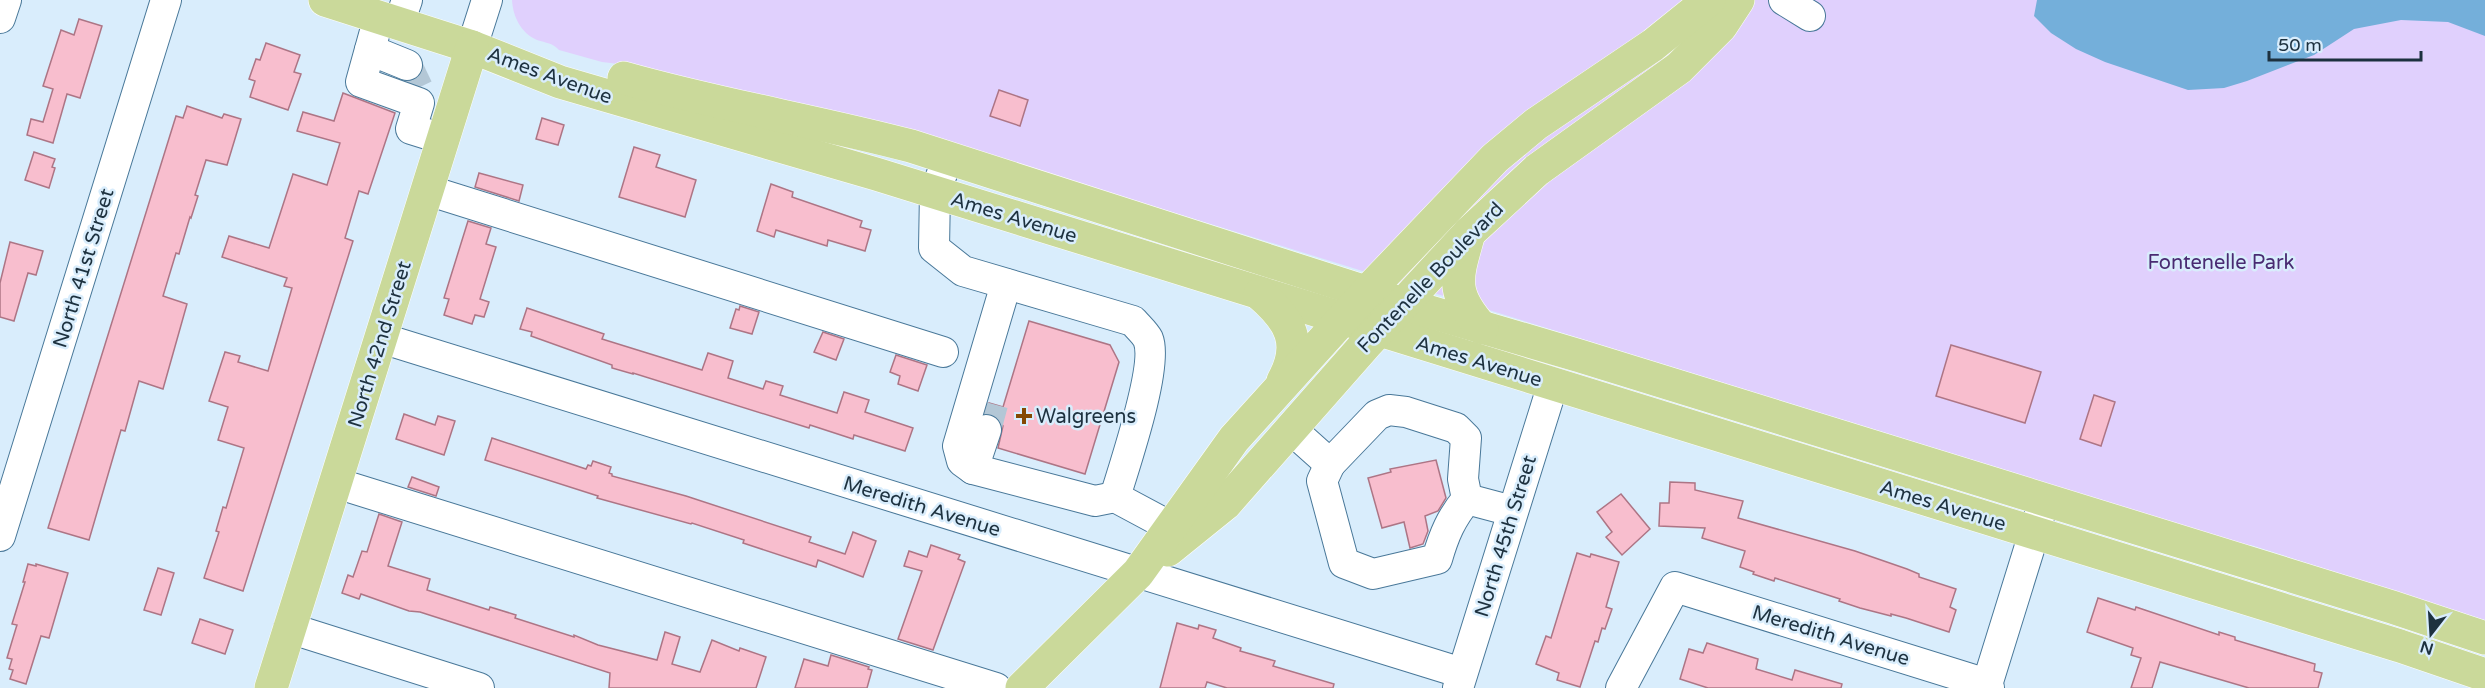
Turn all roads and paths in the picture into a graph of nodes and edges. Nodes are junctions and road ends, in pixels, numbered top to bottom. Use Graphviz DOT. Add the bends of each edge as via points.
graph roads {
  1 [pos="6,0"];
  2 [pos="166,0"];
  3 [pos="487,0"];
  4 [pos="1709,0"];
  5 [pos="1738,0"];
  6 [pos="1784,0"];
  7 [pos="340,2"];
  8 [pos="395,14"];
  9 [pos="1810,16"];
  10 [pos="0,18"];
  11 [pos="472,47"];
  12 [pos="443,139"];
  13 [pos="948,158"];
  14 [pos="427,190"];
  15 [pos="935,192"];
  16 [pos="1470,232"];
  17 [pos="1006,284"];
  18 [pos="1367,292"];
  19 [pos="1259,293"];
  20 [pos="1403,304"];
  21 [pos="1343,319"];
  22 [pos="1482,328"];
  23 [pos="1379,330"];
  24 [pos="381,339"];
  25 [pos="943,352"];
  26 [pos="981,366"];
  27 [pos="1553,384"];
  28 [pos="1279,390"];
  29 [pos="1652,414"];
  30 [pos="1292,429"];
  31 [pos="1850,441"];
  32 [pos="1330,464"];
  33 [pos="973,469"];
  34 [pos="336,483"];
  35 [pos="1115,497"];
  36 [pos="1467,500"];
  37 [pos="2044,501"];
  38 [pos="1512,511"];
  39 [pos="1171,527"];
  40 [pos="2034,533"];
  41 [pos="0,536"];
  42 [pos="1138,573"];
  43 [pos="290,628"];
  44 [pos="2485,638"];
  45 [pos="2485,675"];
  46 [pos="1460,681"];
  47 [pos="1988,687"];
  48 [pos="271,688"];
  49 [pos="479,688"];
  50 [pos="996,688"];
  51 [pos="1022,688"];
  52 [pos="1621,688"];
  1 -- 10 [label="street"];
  2 -- 41 [label="street, North 41st Street"];
  3 -- 11 [label="street, North 42nd Street"];
  4 -- 18 [label="main road, Fontenelle Boulevard" via="1495,158"];
  5 -- 16 [label="main road, Fontenelle Boulevard" via="1721,26 1679,68 1537,170"];
  6 -- 9 [label="street"];
  7 -- 8 [label="main road, Ames Avenue"];
  8 -- 11 [label="main road, Ames Avenue"];
  8 -- 12 [label="street" via="411,129"];
  11 -- 12 [label="main road, North 42nd Street"];
  11 -- 13 [label="main road, Ames Avenue" via="566,62 651,86 844,128"];
  11 -- 15 [label="main road, Ames Avenue" via="560,82"];
  12 -- 14 [label="main road, North 42nd Street"];
  13 -- 15 [label="street"];
  13 -- 18 [label="main road, Ames Avenue"];
  14 -- 24 [label="main road, North 42nd Street"];
  14 -- 25 [label="street"];
  15 -- 17 [label="street" via="934,248 963,271"];
  15 -- 19 [label="main road, Ames Avenue"];
  16 -- 20 [label="main road, Fontenelle Boulevard"];
  16 -- 22 [label="main road" via="1461,264 1459,294"];
  17 -- 26 [label="street"];
  17 -- 35 [label="street" via="1133,321 1148,340 1150,361 1140,410"];
  18 -- 20 [label="main road, Ames Avenue"];
  18 -- 21 [label="main road, Fontenelle Boulevard"];
  19 -- 21 [label="main road, Ames Avenue"];
  19 -- 28 [label="main road" via="1285,319 1291,331 1292,359"];
  20 -- 22 [label="main road, Ames Avenue"];
  20 -- 23 [label="main road, Fontenelle Boulevard"];
  21 -- 23 [label="main road, Ames Avenue"];
  21 -- 28 [label="main road, Fontenelle Boulevard"];
  22 -- 31 [label="main road, Ames Avenue"];
  23 -- 27 [label="main road, Ames Avenue"];
  23 -- 30 [label="main road, Fontenelle Boulevard"];
  24 -- 34 [label="main road, North 42nd Street"];
  24 -- 42 [label="street, Meredith Avenue"];
  26 -- 33 [label="street" via="990,417"];
  26 -- 33 [label="street" via="958,446 962,461"];
  27 -- 29 [label="main road, Ames Avenue"];
  27 -- 38 [label="street, North 45th Street"];
  28 -- 39 [label="main road, Fontenelle Boulevard" via="1234,439"];
  29 -- 31 [label="main road" via="1708,420 1810,449 1832,451"];
  29 -- 40 [label="main road, Ames Avenue"];
  30 -- 32 [label="street"];
  30 -- 42 [label="main road, Fontenelle Boulevard" via="1225,504"];
  31 -- 37 [label="main road, Ames Avenue"];
  32 -- 36 [label="street" via="1377,415 1389,410 1406,412 1456,428 1466,438 1462,479"];
  32 -- 36 [label="street" via="1322,481 1344,563 1373,574 1437,559 1453,515"];
  33 -- 35 [label="street" via="1095,501"];
  34 -- 43 [label="main road, North 42nd Street"];
  34 -- 50 [label="street"];
  35 -- 39 [label="street"];
  36 -- 38 [label="street"];
  37 -- 40 [label="street"];
  37 -- 44 [label="main road, Ames Avenue"];
  38 -- 46 [label="street, North 45th Street"];
  39 -- 42 [label="main road, Fontenelle Boulevard"];
  40 -- 45 [label="main road, Ames Avenue"];
  40 -- 47 [label="street"];
  42 -- 46 [label="street, Meredith Avenue"];
  42 -- 51 [label="main road, Fontenelle Boulevard"];
  43 -- 48 [label="main road, North 42nd Street"];
  43 -- 49 [label="street"];
  47 -- 52 [label="street, Meredith Avenue" via="1675,587"];
}
